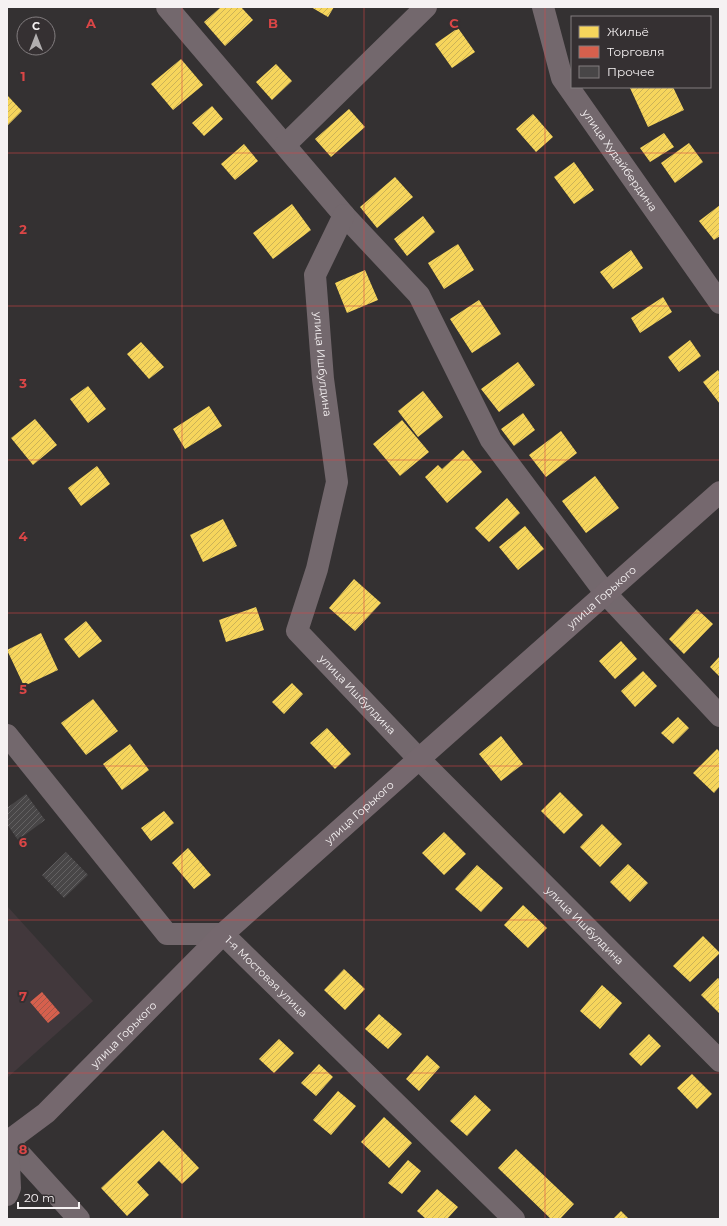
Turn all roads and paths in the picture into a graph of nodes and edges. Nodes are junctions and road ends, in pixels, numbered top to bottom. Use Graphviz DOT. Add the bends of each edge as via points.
graph roads {
  1 [pos="167,7"];
  2 [pos="543,7"];
  3 [pos="418,9"];
  4 [pos="285,145"];
  5 [pos="344,215"];
  6 [pos="720,303"];
  7 [pos="720,492"];
  8 [pos="606,594"];
  9 [pos="720,716"];
  10 [pos="7,736"];
  11 [pos="419,759"];
  12 [pos="223,934"];
  13 [pos="720,1061"];
  14 [pos="8,1141"];
  15 [pos="7,1195"];
  16 [pos="79,1219"];
  17 [pos="514,1219"];
  1 -- 4 [label="street"];
  2 -- 6 [label="street, улица Худайбердина" via="562,78"];
  3 -- 4 [label="street"];
  4 -- 5 [label="street"];
  5 -- 8 [label="street" via="419,295 491,440"];
  5 -- 11 [label="street, улица Ишбулдина" via="315,275 323,379 336,482 317,569 297,631"];
  7 -- 8 [label="main road, улица Горького"];
  8 -- 9 [label="street"];
  8 -- 11 [label="main road, улица Горького"];
  10 -- 12 [label="street, 1-я Мостовая улица" via="168,934"];
  11 -- 12 [label="main road, улица Горького"];
  11 -- 13 [label="street, улица Ишбулдина"];
  12 -- 14 [label="main road, улица Горького" via="46,1113"];
  12 -- 17 [label="street, 1-я Мостовая улица"];
  14 -- 15 [label="street" via="10,1188"];
  14 -- 16 [label="street"];
}
